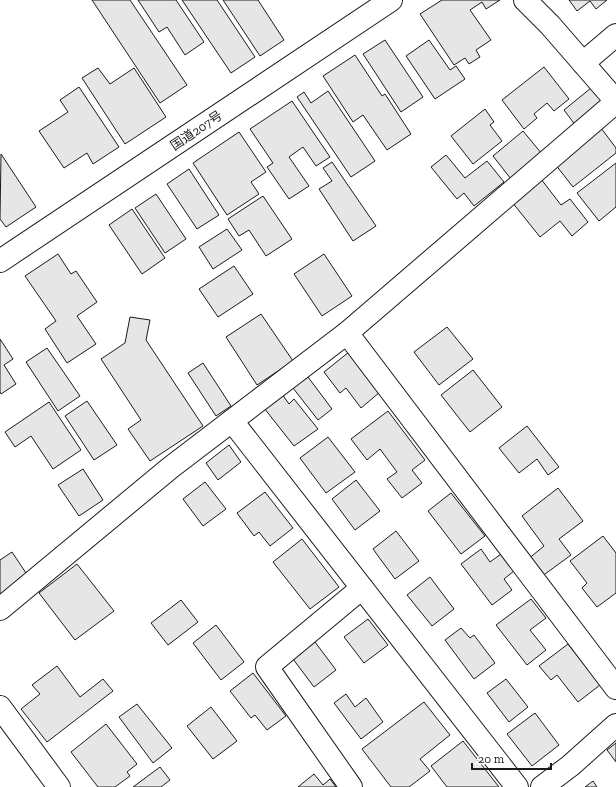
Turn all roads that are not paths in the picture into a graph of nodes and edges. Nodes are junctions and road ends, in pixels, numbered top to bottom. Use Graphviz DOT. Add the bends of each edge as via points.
graph roads {
  1 [pos="391,0"];
  2 [pos="525,0"];
  3 [pos="616,35"];
  4 [pos="583,63"];
  5 [pos="616,101"];
  6 [pos="0,261"];
  7 [pos="347,333"];
  8 [pos="232,421"];
  9 [pos="362,588"];
  10 [pos="0,609"];
  11 [pos="616,688"];
  12 [pos="0,707"];
  13 [pos="616,725"];
  14 [pos="59,787"];
  15 [pos="351,787"];
  16 [pos="517,787"];
  17 [pos="542,787"];
  1 -- 6 [label="main road, 国道207号"];
  2 -- 4 [label="main road"];
  3 -- 4 [label="main road"];
  4 -- 5 [label="main road"];
  5 -- 7 [label="main road"];
  7 -- 8 [label="main road"];
  7 -- 11 [label="main road"];
  8 -- 9 [label="main road"];
  8 -- 10 [label="main road" via="170,468"];
  9 -- 15 [label="main road" via="267,667"];
  9 -- 16 [label="main road"];
  12 -- 14 [label="main road"];
  13 -- 17 [label="main road"];
}
